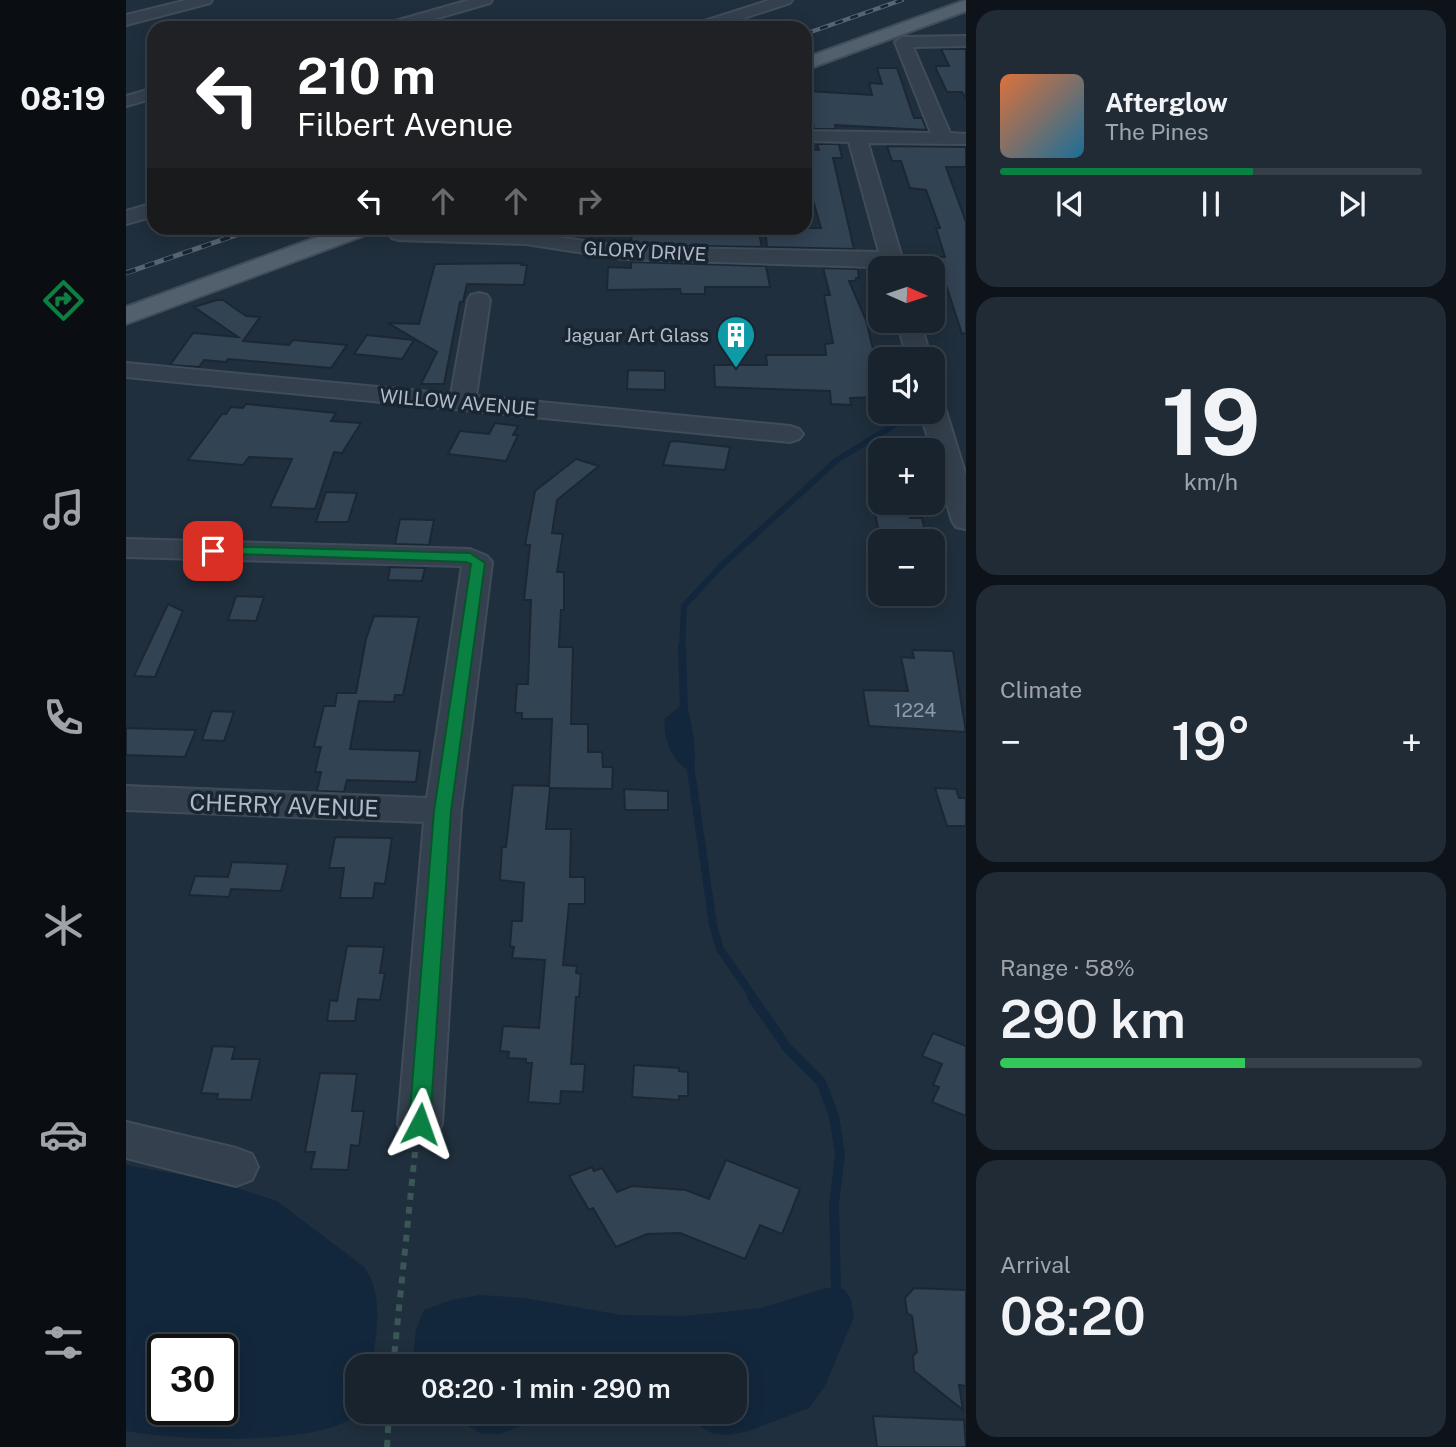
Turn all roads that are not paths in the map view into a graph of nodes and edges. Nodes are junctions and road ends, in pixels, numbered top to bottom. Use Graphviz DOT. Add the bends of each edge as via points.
graph roads {
  1 [pos="205,0"];
  2 [pos="485,0"];
  3 [pos="785,0"];
  4 [pos="966,5"];
  5 [pos="126,20"];
  6 [pos="411,21"];
  7 [pos="719,21"];
  8 [pos="966,41"];
  9 [pos="812,61"];
  10 [pos="147,95"];
  11 [pos="126,101"];
  12 [pos="812,136"];
  13 [pos="857,137"];
  14 [pos="943,139"];
  15 [pos="966,139"];
  16 [pos="147,211"];
  17 [pos="126,218"];
  18 [pos="344,235"];
  19 [pos="434,235"];
  20 [pos="532,235"];
  21 [pos="551,235"];
  22 [pos="891,256"];
  23 [pos="868,262"];
  24 [pos="479,300"];
  25 [pos="126,316"];
  26 [pos="126,370"];
  27 [pos="462,403"];
  28 [pos="937,424"];
  29 [pos="790,434"];
  30 [pos="966,521"];
  31 [pos="126,548"];
  32 [pos="126,799"];
  33 [pos="443,811"];
  34 [pos="420,1124"];
  35 [pos="126,1140"];
  36 [pos="236,1167"];
  1 -- 5 [label="street"];
  2 -- 6 [label="street"];
  3 -- 7 [label="street"];
  4 -- 9 [label="main road"];
  8 -- 14 [label="street" via="903,42"];
  10 -- 11 [label="street"];
  12 -- 13 [label="street"];
  13 -- 14 [label="street"];
  13 -- 22 [label="street"];
  14 -- 15 [label="street"];
  16 -- 17 [label="street"];
  18 -- 25 [label="main road"];
  19 -- 20 [label="street, GLORY DRIVE"];
  21 -- 23 [label="street, GLORY DRIVE" via="624,253"];
  24 -- 27 [label="street"];
  26 -- 27 [label="street, WILLOW AVENUE"];
  27 -- 29 [label="street, WILLOW AVENUE"];
  28 -- 30 [label="street"];
  31 -- 33 [label="street" via="470,558 478,563"];
  32 -- 33 [label="street, CHERRY AVENUE"];
  33 -- 34 [label="street"];
  35 -- 36 [label="street"];
}
